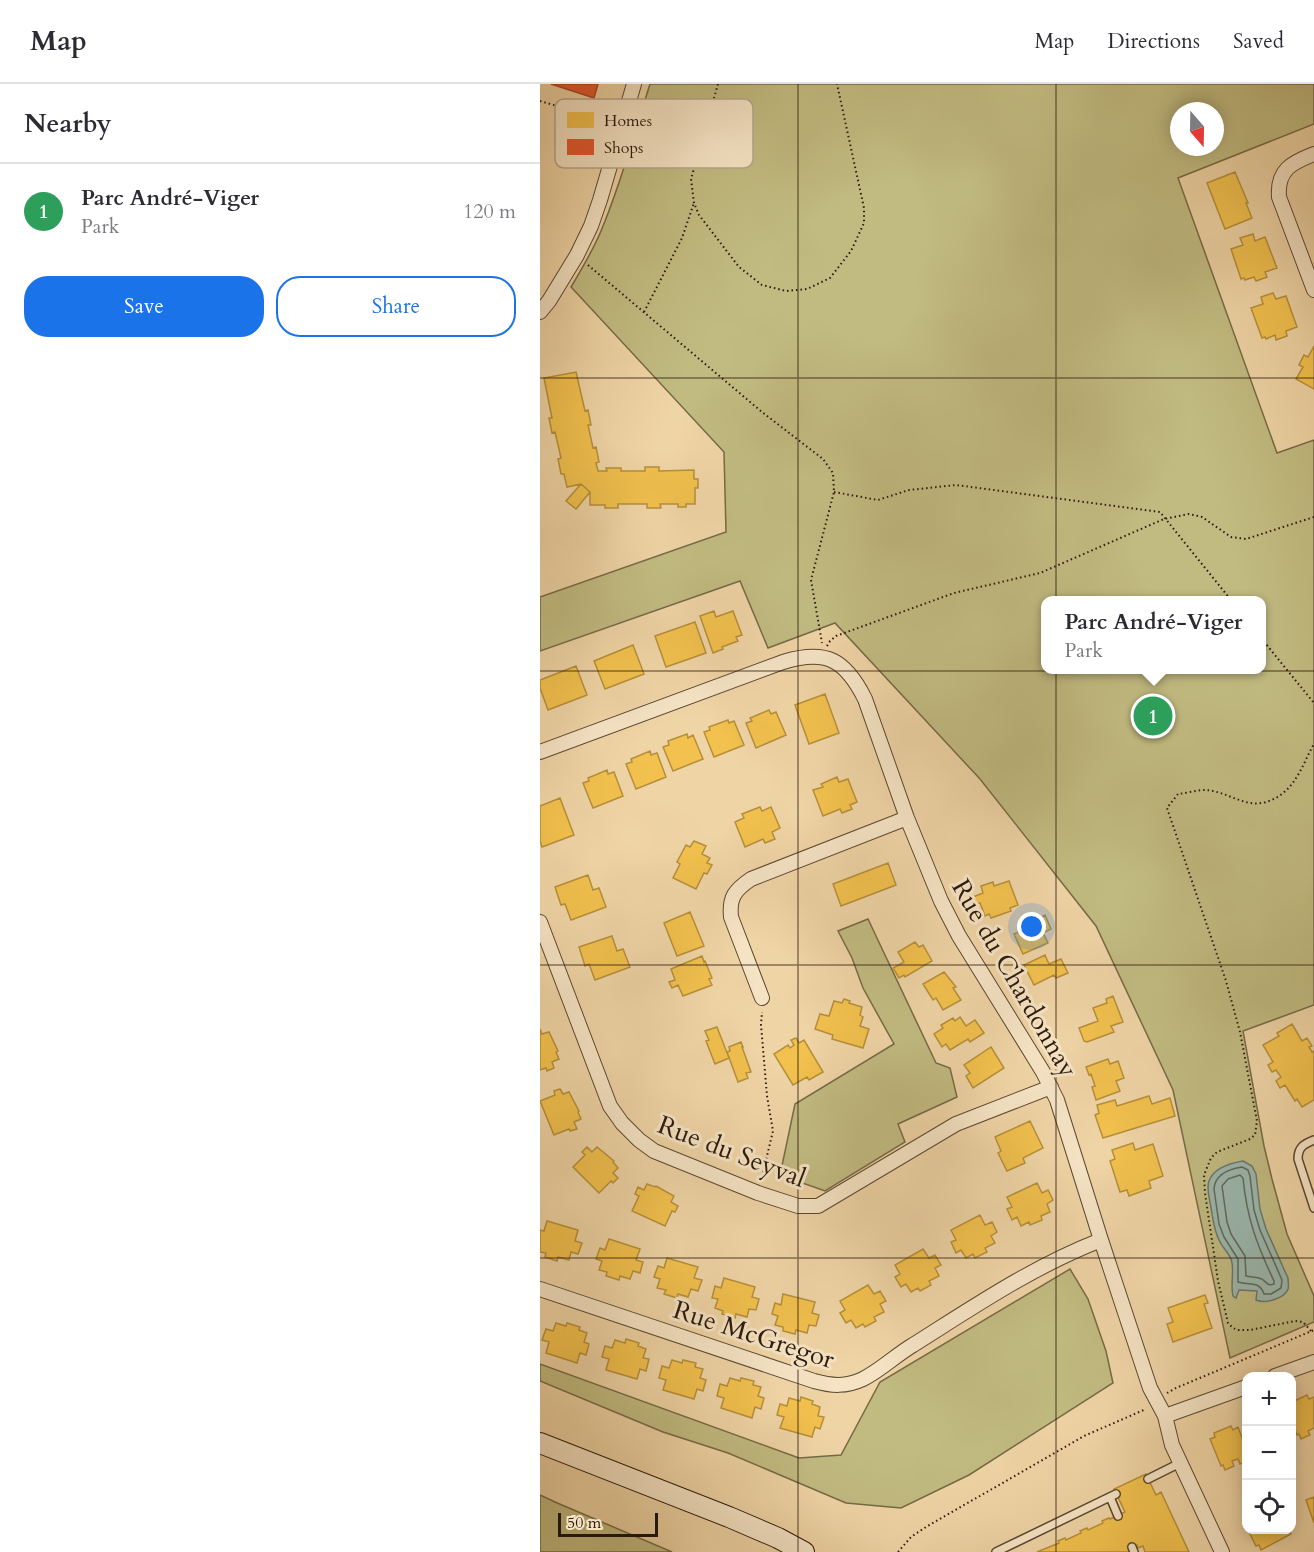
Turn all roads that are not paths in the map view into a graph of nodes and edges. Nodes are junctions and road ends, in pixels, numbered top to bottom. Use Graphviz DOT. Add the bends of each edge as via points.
graph roads {
  1 [pos="634,84"];
  2 [pos="630,99"];
  3 [pos="1314,154"];
  4 [pos="609,168"];
  5 [pos="1314,290"];
  6 [pos="540,312"];
  7 [pos="540,752"];
  8 [pos="907,818"];
  9 [pos="541,925"];
  10 [pos="762,998"];
  11 [pos="1051,1087"];
  12 [pos="1314,1140"];
  13 [pos="1310,1185"];
  14 [pos="1314,1208"];
  15 [pos="1101,1240"];
  16 [pos="540,1289"];
  17 [pos="1314,1362"];
  18 [pos="1288,1372"];
  19 [pos="1242,1388"];
  20 [pos="1165,1416"];
  21 [pos="540,1443"];
  22 [pos="1180,1463"];
  23 [pos="1148,1479"];
  24 [pos="1118,1516"];
  25 [pos="804,1552"];
  26 [pos="996,1552"];
  27 [pos="1222,1552"];
  1 -- 2 [label="street"];
  3 -- 5 [label="street" via="1288,167 1278,187"];
  4 -- 6 [label="street" via="577,255"];
  7 -- 8 [label="street, Rue du Chardonnay" via="783,662 822,657 849,674 865,699"];
  8 -- 10 [label="street" via="739,887 733,896 730,917"];
  8 -- 11 [label="street, Rue du Chardonnay" via="950,920"];
  9 -- 11 [label="street, Rue du Seyval" via="610,1106 622,1123 654,1151 798,1206 818,1206 956,1125"];
  11 -- 15 [label="street, Rue du Chardonnay"];
  12 -- 13 [label="lane" via="1298,1153"];
  13 -- 14 [label="lane"];
  15 -- 16 [label="street, Rue McGregor" via="1025,1275 879,1370 841,1386 814,1382"];
  15 -- 20 [label="street, Rue du Chardonnay" via="1145,1373"];
  17 -- 18 [label="street"];
  19 -- 20 [label="street"];
  20 -- 22 [label="street, Rue du Chardonnay"];
  21 -- 25 [label="main road" via="729,1517"];
  22 -- 23 [label="lane"];
  22 -- 27 [label="street, Rue du Chardonnay"];
  24 -- 26 [label="lane" via="1113,1496"];
}
